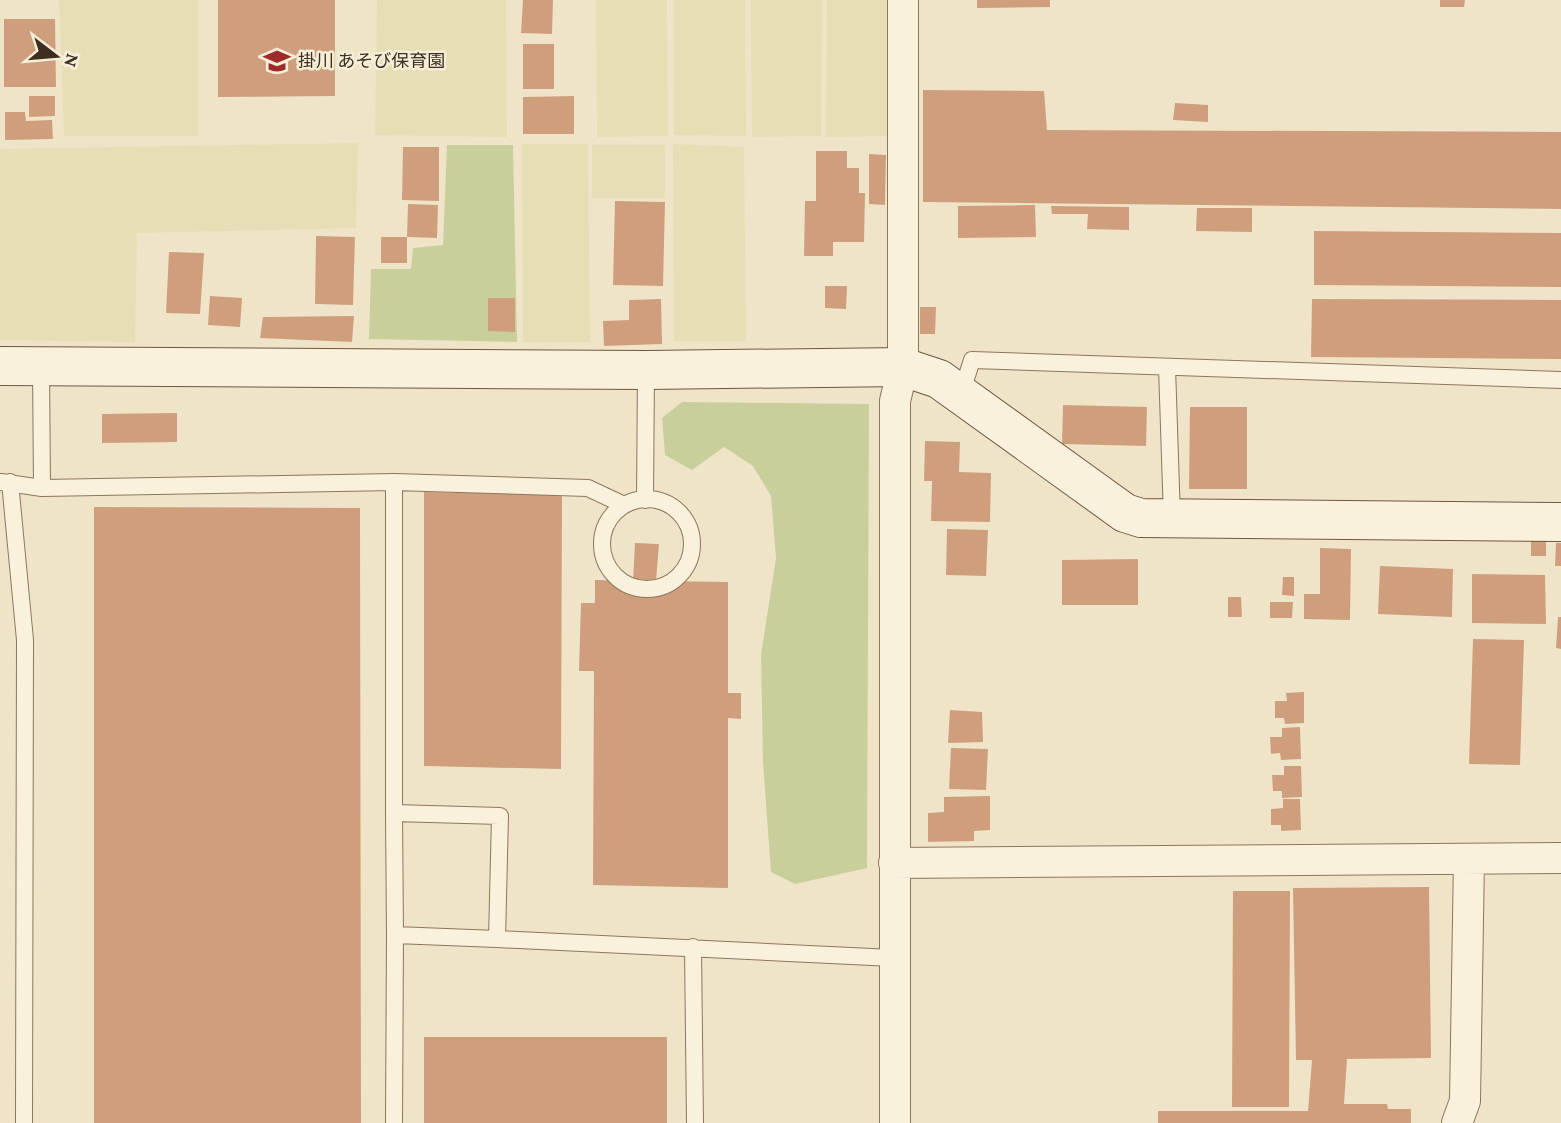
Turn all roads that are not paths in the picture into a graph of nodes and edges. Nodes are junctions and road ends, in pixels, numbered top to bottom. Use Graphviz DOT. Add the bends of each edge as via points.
graph roads {
  1 [pos="903,0"];
  2 [pos="0,366"];
  3 [pos="41,366"];
  4 [pos="903,367"];
  5 [pos="1167,367"];
  6 [pos="646,370"];
  7 [pos="1561,380"];
  8 [pos="961,394"];
  9 [pos="5,482"];
  10 [pos="394,482"];
  11 [pos="42,488"];
  12 [pos="645,500"];
  13 [pos="624,505"];
  14 [pos="1172,518"];
  15 [pos="1561,522"];
  16 [pos="394,813"];
  17 [pos="1561,858"];
  18 [pos="1469,859"];
  19 [pos="894,863"];
  20 [pos="395,935"];
  21 [pos="497,939"];
  22 [pos="693,947"];
  23 [pos="893,958"];
  24 [pos="24,1123"];
  25 [pos="394,1123"];
  26 [pos="695,1123"];
  27 [pos="895,1123"];
  28 [pos="1457,1123"];
  1 -- 4 [label="street"];
  2 -- 3 [label="street"];
  3 -- 6 [label="street"];
  3 -- 11 [label="lane"];
  4 -- 6 [label="street"];
  4 -- 8 [label="street" via="939,379"];
  4 -- 19 [label="street" via="895,401"];
  5 -- 7 [label="lane"];
  5 -- 8 [label="lane" via="972,360"];
  5 -- 14 [label="lane"];
  6 -- 12 [label="lane"];
  8 -- 14 [label="street" via="1125,513"];
  9 -- 11 [label="lane"];
  9 -- 24 [label="lane" via="24,640"];
  10 -- 11 [label="lane"];
  10 -- 13 [label="lane" via="588,488"];
  10 -- 16 [label="lane"];
  12 -- 13 [label="lane"];
  12 -- 13 [label="lane" via="653,499 680,512 692,539 685,568 663,587 648,590 620,581 603,557 605,528"];
  14 -- 15 [label="street"];
  16 -- 20 [label="lane"];
  16 -- 21 [label="lane" via="500,816"];
  17 -- 18 [label="street"];
  18 -- 19 [label="street"];
  18 -- 28 [label="street" via="1465,1101"];
  19 -- 23 [label="street"];
  20 -- 21 [label="lane"];
  20 -- 25 [label="lane"];
  21 -- 22 [label="lane"];
  22 -- 23 [label="lane"];
  22 -- 26 [label="lane"];
  23 -- 27 [label="street"];
}
